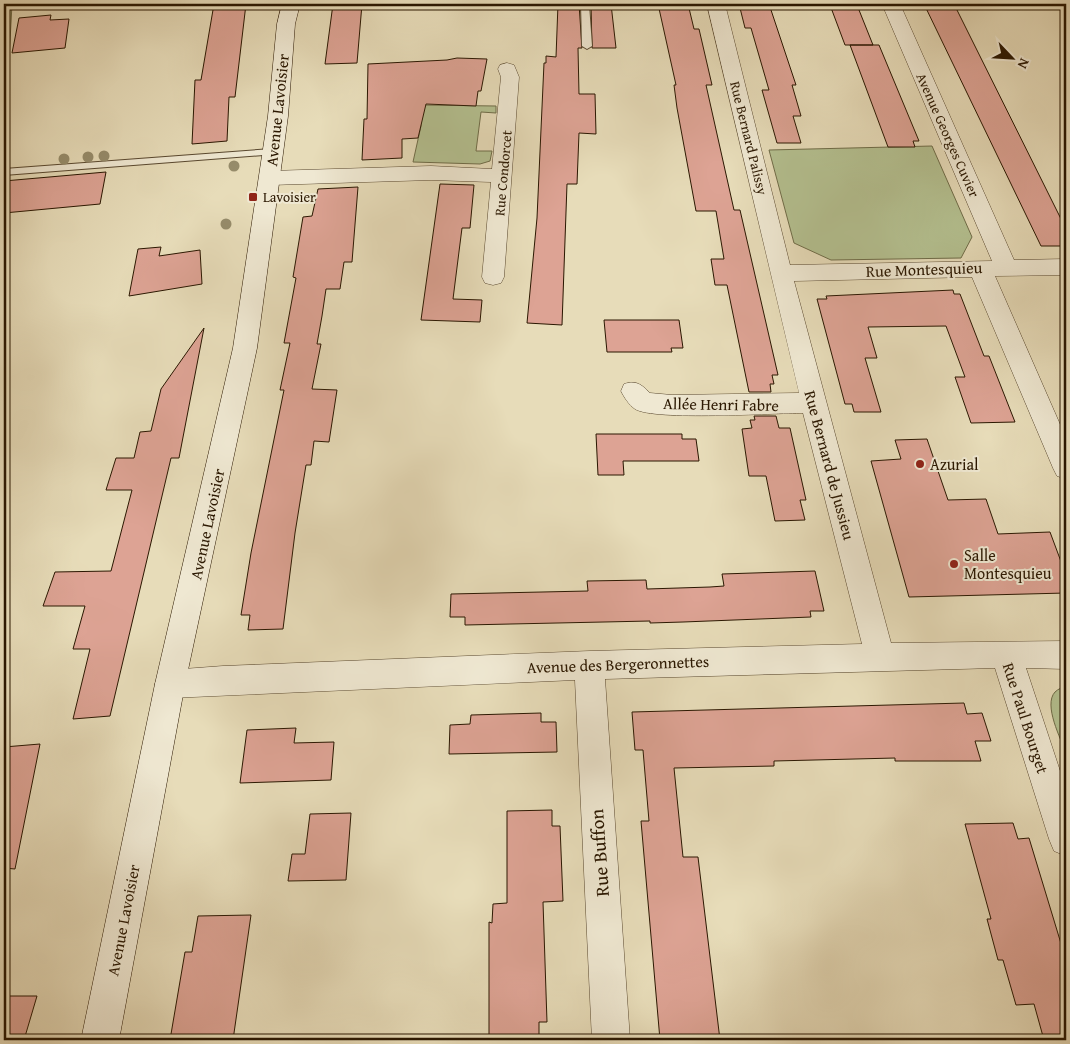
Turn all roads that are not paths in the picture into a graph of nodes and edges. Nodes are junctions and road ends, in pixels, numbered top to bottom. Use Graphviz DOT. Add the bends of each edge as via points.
graph roads {
  1 [pos="291,4"];
  2 [pos="585,4"];
  3 [pos="716,4"];
  4 [pos="892,4"];
  5 [pos="587,46"];
  6 [pos="507,69"];
  7 [pos="271,165"];
  8 [pos="4,172"];
  9 [pos="502,176"];
  10 [pos="1006,267"];
  11 [pos="1066,267"];
  12 [pos="980,268"];
  13 [pos="781,273"];
  14 [pos="493,277"];
  15 [pos="633,391"];
  16 [pos="814,403"];
  17 [pos="1066,468"];
  18 [pos="1006,654"];
  19 [pos="1066,655"];
  20 [pos="880,657"];
  21 [pos="590,665"];
  22 [pos="170,684"];
  23 [pos="1066,839"];
  24 [pos="100,1040"];
  25 [pos="611,1040"];
  1 -- 7 [label="street, Avenue Lavoisier"];
  2 -- 5 [label="lane"];
  3 -- 13 [label="street, Rue Bernard Palissy"];
  4 -- 10 [label="street, Avenue Georges Cuvier"];
  6 -- 9 [label="street, Rue Condorcet" via="510,77"];
  7 -- 8 [label="lane"];
  7 -- 9 [label="street"];
  7 -- 22 [label="street, Avenue Lavoisier" via="245,348"];
  9 -- 14 [label="street, Rue Condorcet"];
  10 -- 11 [label="street, Rue Montesquieu"];
  10 -- 12 [label="street, Rue Montesquieu"];
  12 -- 13 [label="street, Rue Montesquieu"];
  12 -- 17 [label="street"];
  13 -- 16 [label="street, Rue Bernard de Jussieu"];
  15 -- 16 [label="street, Allée Henri Fabre" via="643,402 672,405"];
  16 -- 20 [label="street, Rue Bernard de Jussieu"];
  18 -- 19 [label="street, Avenue des Bergeronnettes"];
  18 -- 20 [label="street, Avenue des Bergeronnettes"];
  18 -- 23 [label="street, Rue Paul Bourget"];
  20 -- 21 [label="street, Avenue des Bergeronnettes"];
  21 -- 22 [label="street, Avenue des Bergeronnettes"];
  21 -- 25 [label="street, Rue Buffon"];
  22 -- 24 [label="street, Avenue Lavoisier"];
}
